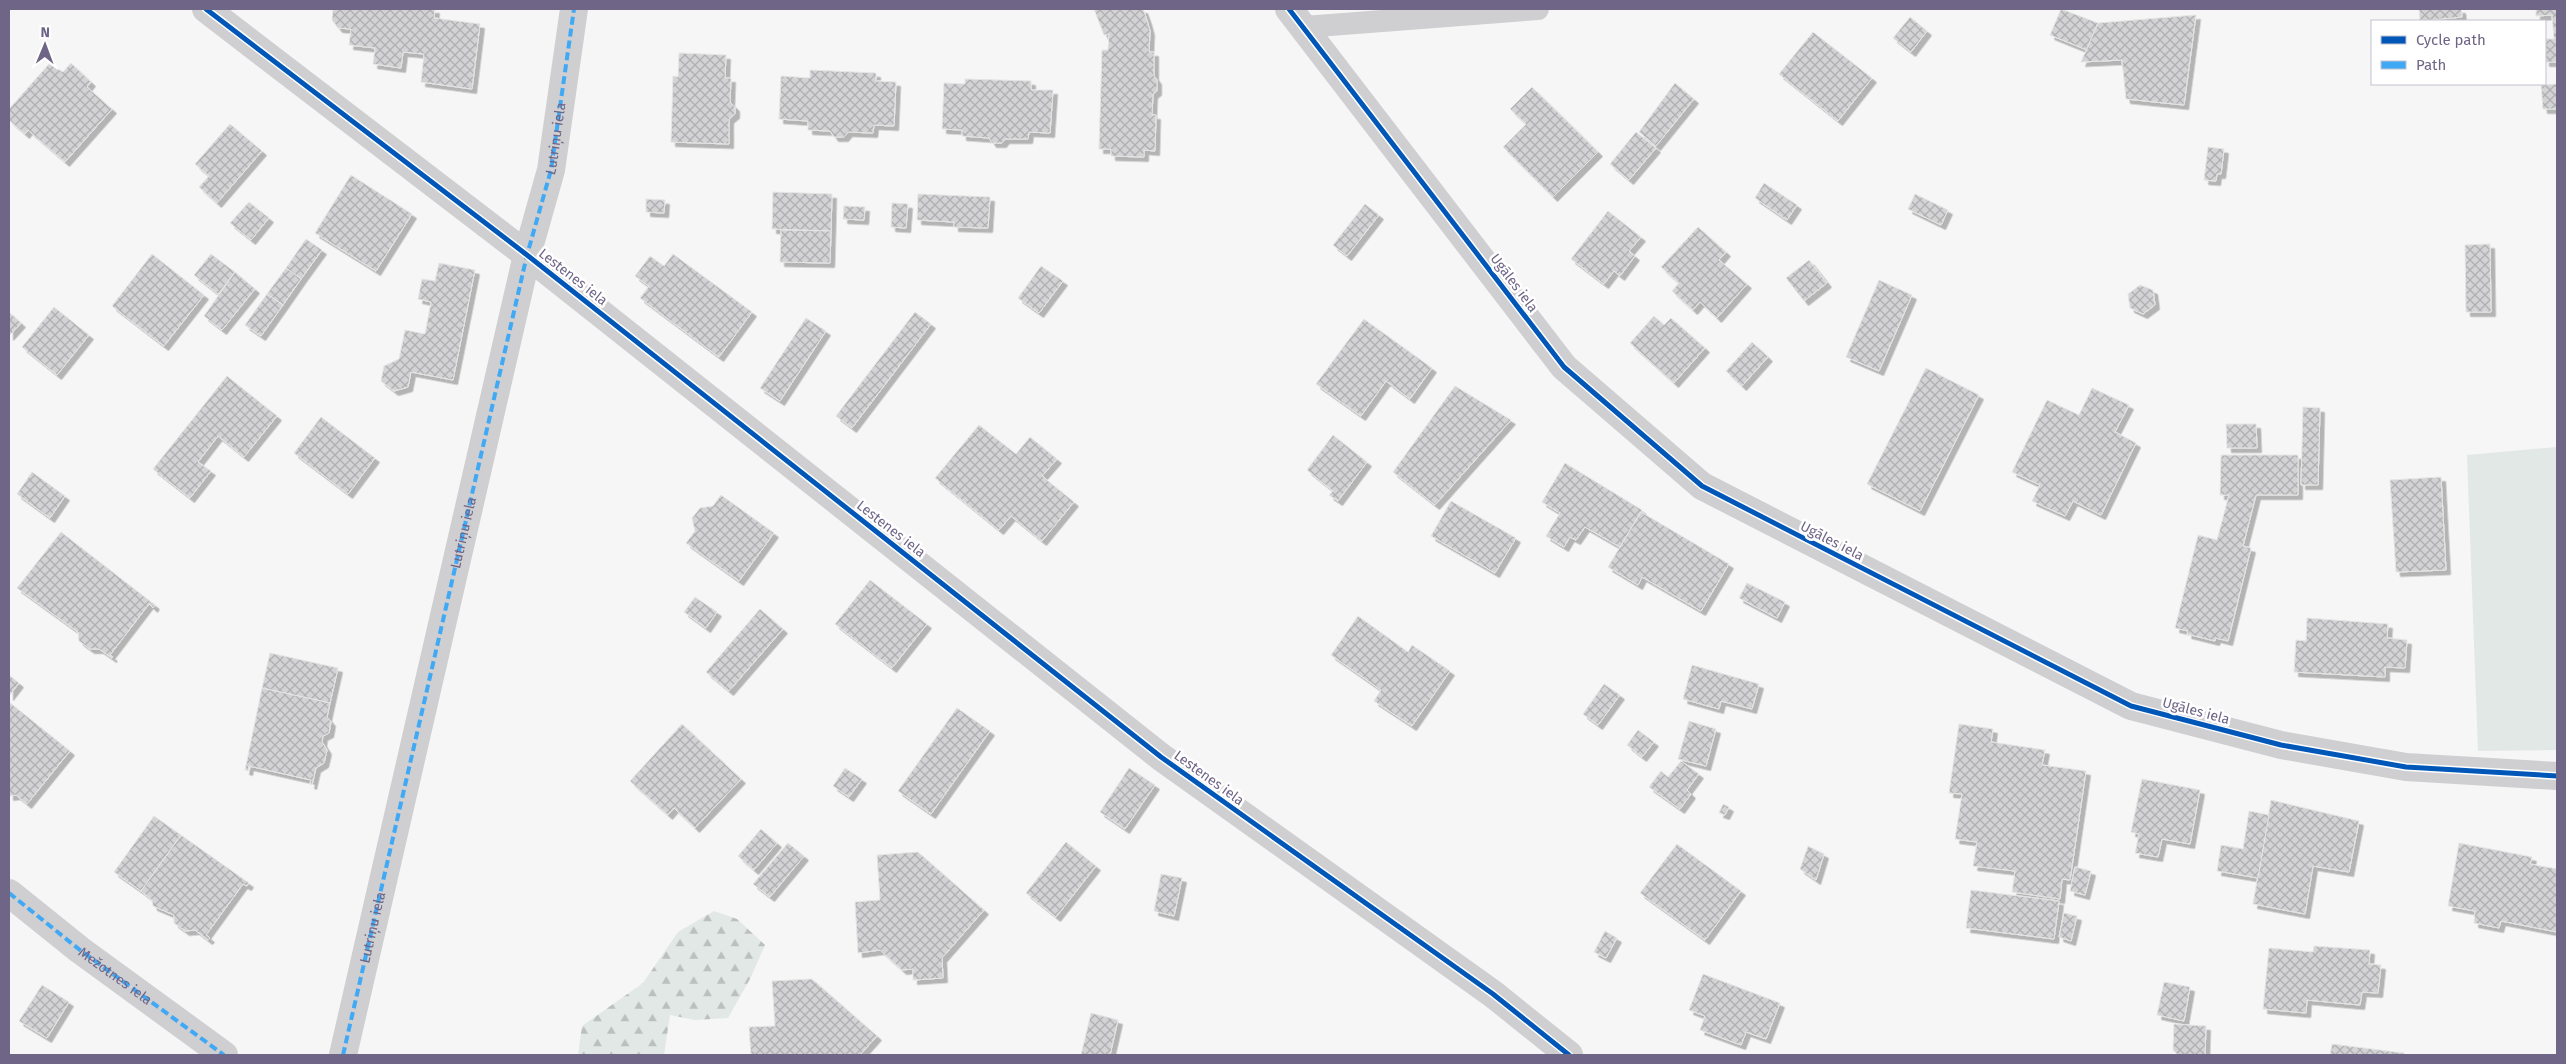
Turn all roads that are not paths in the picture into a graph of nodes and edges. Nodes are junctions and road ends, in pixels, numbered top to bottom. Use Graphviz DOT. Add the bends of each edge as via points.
graph roads {
  1 [pos="206,9"];
  2 [pos="574,9"];
  3 [pos="1538,9"];
  4 [pos="1492,10"];
  5 [pos="1296,18"];
  6 [pos="527,255"];
  7 [pos="2557,776"];
  8 [pos="9,893"];
  9 [pos="224,1055"];
  10 [pos="343,1055"];
  11 [pos="1569,1055"];
  1 -- 6 [label="street, Lestenes iela"];
  2 -- 6 [label="street, Lutriņu iela" via="551,170"];
  3 -- 4 [label="lane"];
  4 -- 5 [label="lane"];
  5 -- 7 [label="street, Ugāles iela" via="1564,367 1702,486 2131,706 2281,745 2406,767"];
  6 -- 10 [label="street, Lutriņu iela"];
  6 -- 11 [label="street, Lestenes iela" via="1161,757 1493,994"];
  8 -- 9 [label="street, Mežotnes iela" via="80,950"];
}
